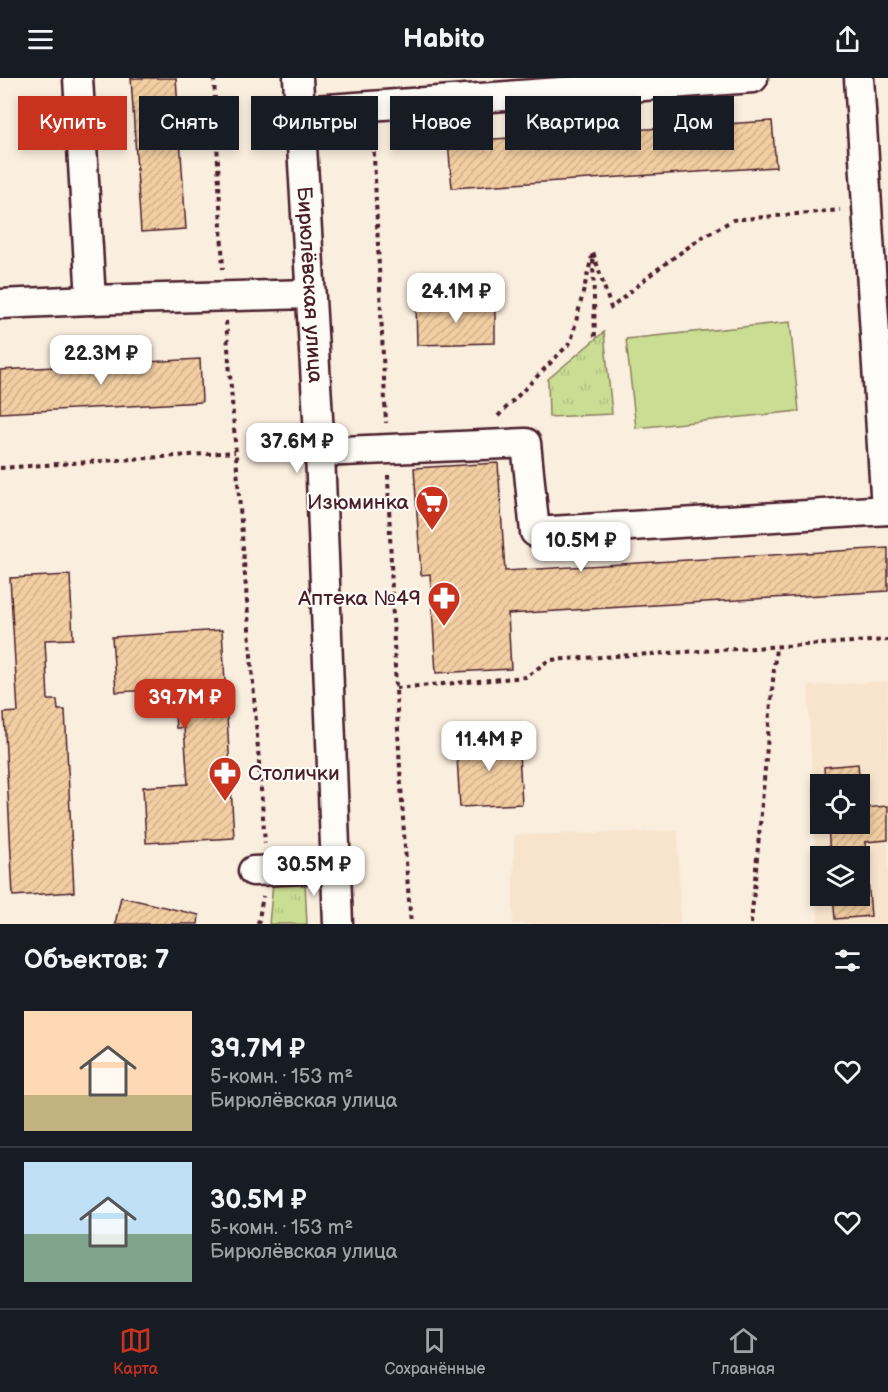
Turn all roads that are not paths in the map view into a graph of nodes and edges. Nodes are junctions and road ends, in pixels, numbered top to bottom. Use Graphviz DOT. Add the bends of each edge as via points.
graph roads {
  1 [pos="78,78"];
  2 [pos="298,78"];
  3 [pos="753,78"];
  4 [pos="859,78"];
  5 [pos="300,96"];
  6 [pos="378,105"];
  7 [pos="303,150"];
  8 [pos="310,294"];
  9 [pos="91,300"];
  10 [pos="0,304"];
  11 [pos="320,452"];
  12 [pos="887,510"];
  13 [pos="336,868"];
  14 [pos="253,871"];
  15 [pos="338,924"];
  1 -- 9 [label="street"];
  2 -- 5 [label="street, Бирюлёвская улица"];
  3 -- 6 [label="street"];
  4 -- 12 [label="street"];
  7 -- 8 [label="street, Бирюлёвская улица"];
  8 -- 9 [label="street"];
  8 -- 11 [label="street, Бирюлёвская улица"];
  9 -- 10 [label="street"];
  11 -- 12 [label="street" via="526,442 535,532"];
  11 -- 13 [label="street, Бирюлёвская улица"];
  13 -- 14 [label="street"];
  13 -- 15 [label="street, Бирюлёвская улица"];
}
